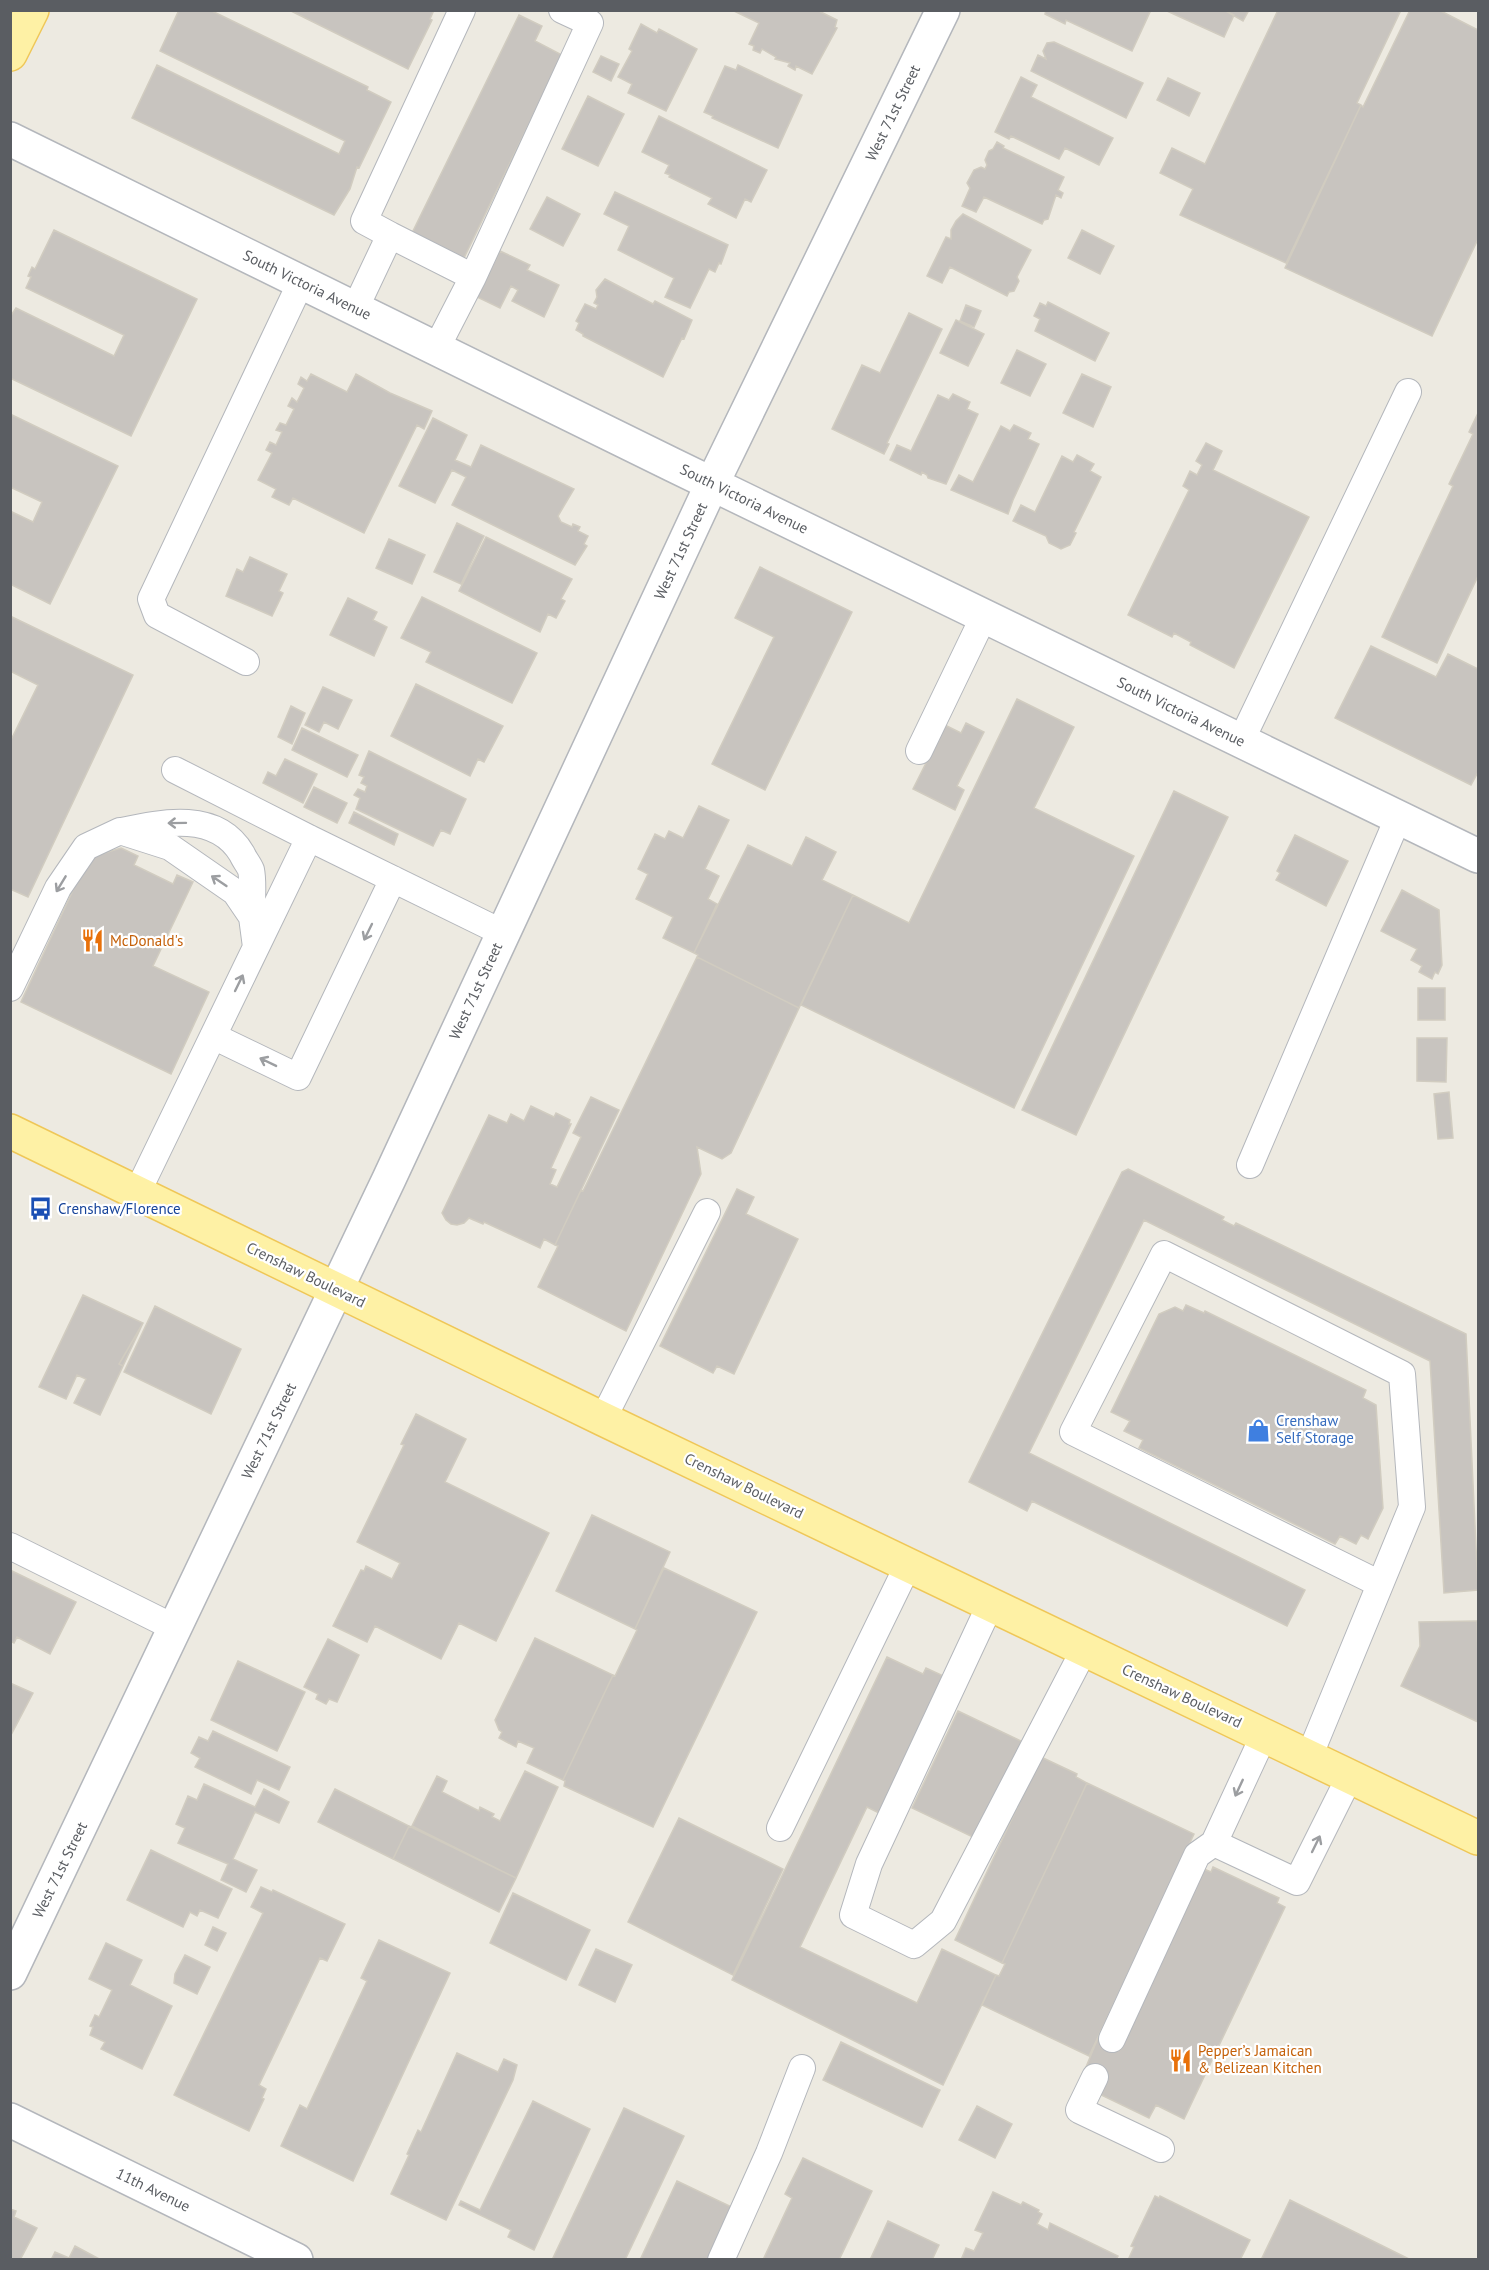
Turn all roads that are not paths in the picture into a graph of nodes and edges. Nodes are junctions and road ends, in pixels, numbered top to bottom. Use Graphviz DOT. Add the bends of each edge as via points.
graph roads {
  1 [pos="32,10"];
  2 [pos="462,10"];
  3 [pos="562,10"];
  4 [pos="943,10"];
  5 [pos="10,54"];
  6 [pos="10,139"];
  7 [pos="390,235"];
  8 [pos="473,277"];
  9 [pos="301,282"];
  10 [pos="355,309"];
  11 [pos="436,349"];
  12 [pos="1408,392"];
  13 [pos="712,484"];
  14 [pos="984,616"];
  15 [pos="246,662"];
  16 [pos="1241,741"];
  17 [pos="919,751"];
  18 [pos="176,770"];
  19 [pos="1398,818"];
  20 [pos="120,831"];
  21 [pos="309,838"];
  22 [pos="1479,856"];
  23 [pos="393,879"];
  24 [pos="252,918"];
  25 [pos="503,933"];
  26 [pos="256,947"];
  27 [pos="10,988"];
  28 [pos="213,1036"];
  29 [pos="10,1131"];
  30 [pos="1250,1165"];
  31 [pos="137,1193"];
  32 [pos="707,1212"];
  33 [pos="336,1290"];
  34 [pos="603,1419"];
  35 [pos="10,1546"];
  36 [pos="908,1565"];
  37 [pos="1380,1584"];
  38 [pos="990,1605"];
  39 [pos="175,1628"];
  40 [pos="1084,1650"];
  41 [pos="1264,1735"];
  42 [pos="1309,1757"];
  43 [pos="1350,1776"];
  44 [pos="780,1828"];
  45 [pos="1479,1838"];
  46 [pos="1214,1843"];
  47 [pos="10,1973"];
  48 [pos="1112,2039"];
  49 [pos="802,2068"];
  50 [pos="1095,2077"];
  51 [pos="10,2120"];
  52 [pos="1161,2149"];
  53 [pos="296,2259"];
  54 [pos="722,2259"];
  1 -- 5 [label="main road"];
  2 -- 7 [label="lane" via="364,221"];
  3 -- 8 [label="lane" via="590,23"];
  4 -- 13 [label="street, West 71st Street"];
  6 -- 9 [label="street, South Victoria Avenue"];
  7 -- 8 [label="lane"];
  7 -- 10 [label="lane"];
  8 -- 11 [label="lane"];
  9 -- 10 [label="street, South Victoria Avenue"];
  9 -- 15 [label="lane" via="151,599 157,615"];
  10 -- 11 [label="street, South Victoria Avenue"];
  11 -- 13 [label="street, South Victoria Avenue"];
  12 -- 16 [label="lane"];
  13 -- 14 [label="street, South Victoria Avenue"];
  13 -- 25 [label="street, West 71st Street"];
  14 -- 16 [label="street, South Victoria Avenue"];
  14 -- 17 [label="lane"];
  16 -- 19 [label="street, South Victoria Avenue"];
  18 -- 21 [label="lane"];
  19 -- 22 [label="street, South Victoria Avenue"];
  19 -- 30 [label="lane"];
  24 -- 20 [label="lane, one-way" via="235,892 170,848"];
  24 -- 20 [label="lane, one-way" via="251,870 237,846 221,832 177,821"];
  20 -- 27 [label="lane, one-way" via="86,847 58,888"];
  21 -- 23 [label="lane"];
  21 -- 26 [label="lane"];
  23 -- 25 [label="lane"];
  23 -- 28 [label="lane, one-way" via="298,1077"];
  24 -- 26 [label="lane"];
  25 -- 33 [label="street, West 71st Street"];
  28 -- 26 [label="lane, one-way"];
  28 -- 31 [label="lane"];
  29 -- 31 [label="main road, Crenshaw Boulevard"];
  31 -- 33 [label="main road, Crenshaw Boulevard"];
  32 -- 34 [label="lane"];
  33 -- 34 [label="main road, Crenshaw Boulevard"];
  33 -- 39 [label="street, West 71st Street"];
  34 -- 36 [label="main road, Crenshaw Boulevard"];
  35 -- 39 [label="lane"];
  36 -- 38 [label="main road, Crenshaw Boulevard"];
  36 -- 44 [label="lane"];
  37 -- 37 [label="lane" via="1412,1507 1402,1374 1164,1254 1073,1432"];
  37 -- 42 [label="lane"];
  38 -- 40 [label="main road, Crenshaw Boulevard"];
  38 -- 40 [label="lane" via="868,1864 853,1915 914,1946 943,1921"];
  39 -- 47 [label="street, West 71st Street"];
  40 -- 41 [label="main road, Crenshaw Boulevard"];
  41 -- 42 [label="main road, Crenshaw Boulevard"];
  41 -- 46 [label="lane, one-way"];
  42 -- 43 [label="main road, Crenshaw Boulevard"];
  43 -- 45 [label="main road, Crenshaw Boulevard"];
  46 -- 43 [label="lane, one-way" via="1297,1882"];
  46 -- 48 [label="lane" via="1197,1855"];
  49 -- 54 [label="lane"];
  50 -- 52 [label="lane" via="1079,2110"];
  51 -- 53 [label="street, 11th Avenue"];
}
